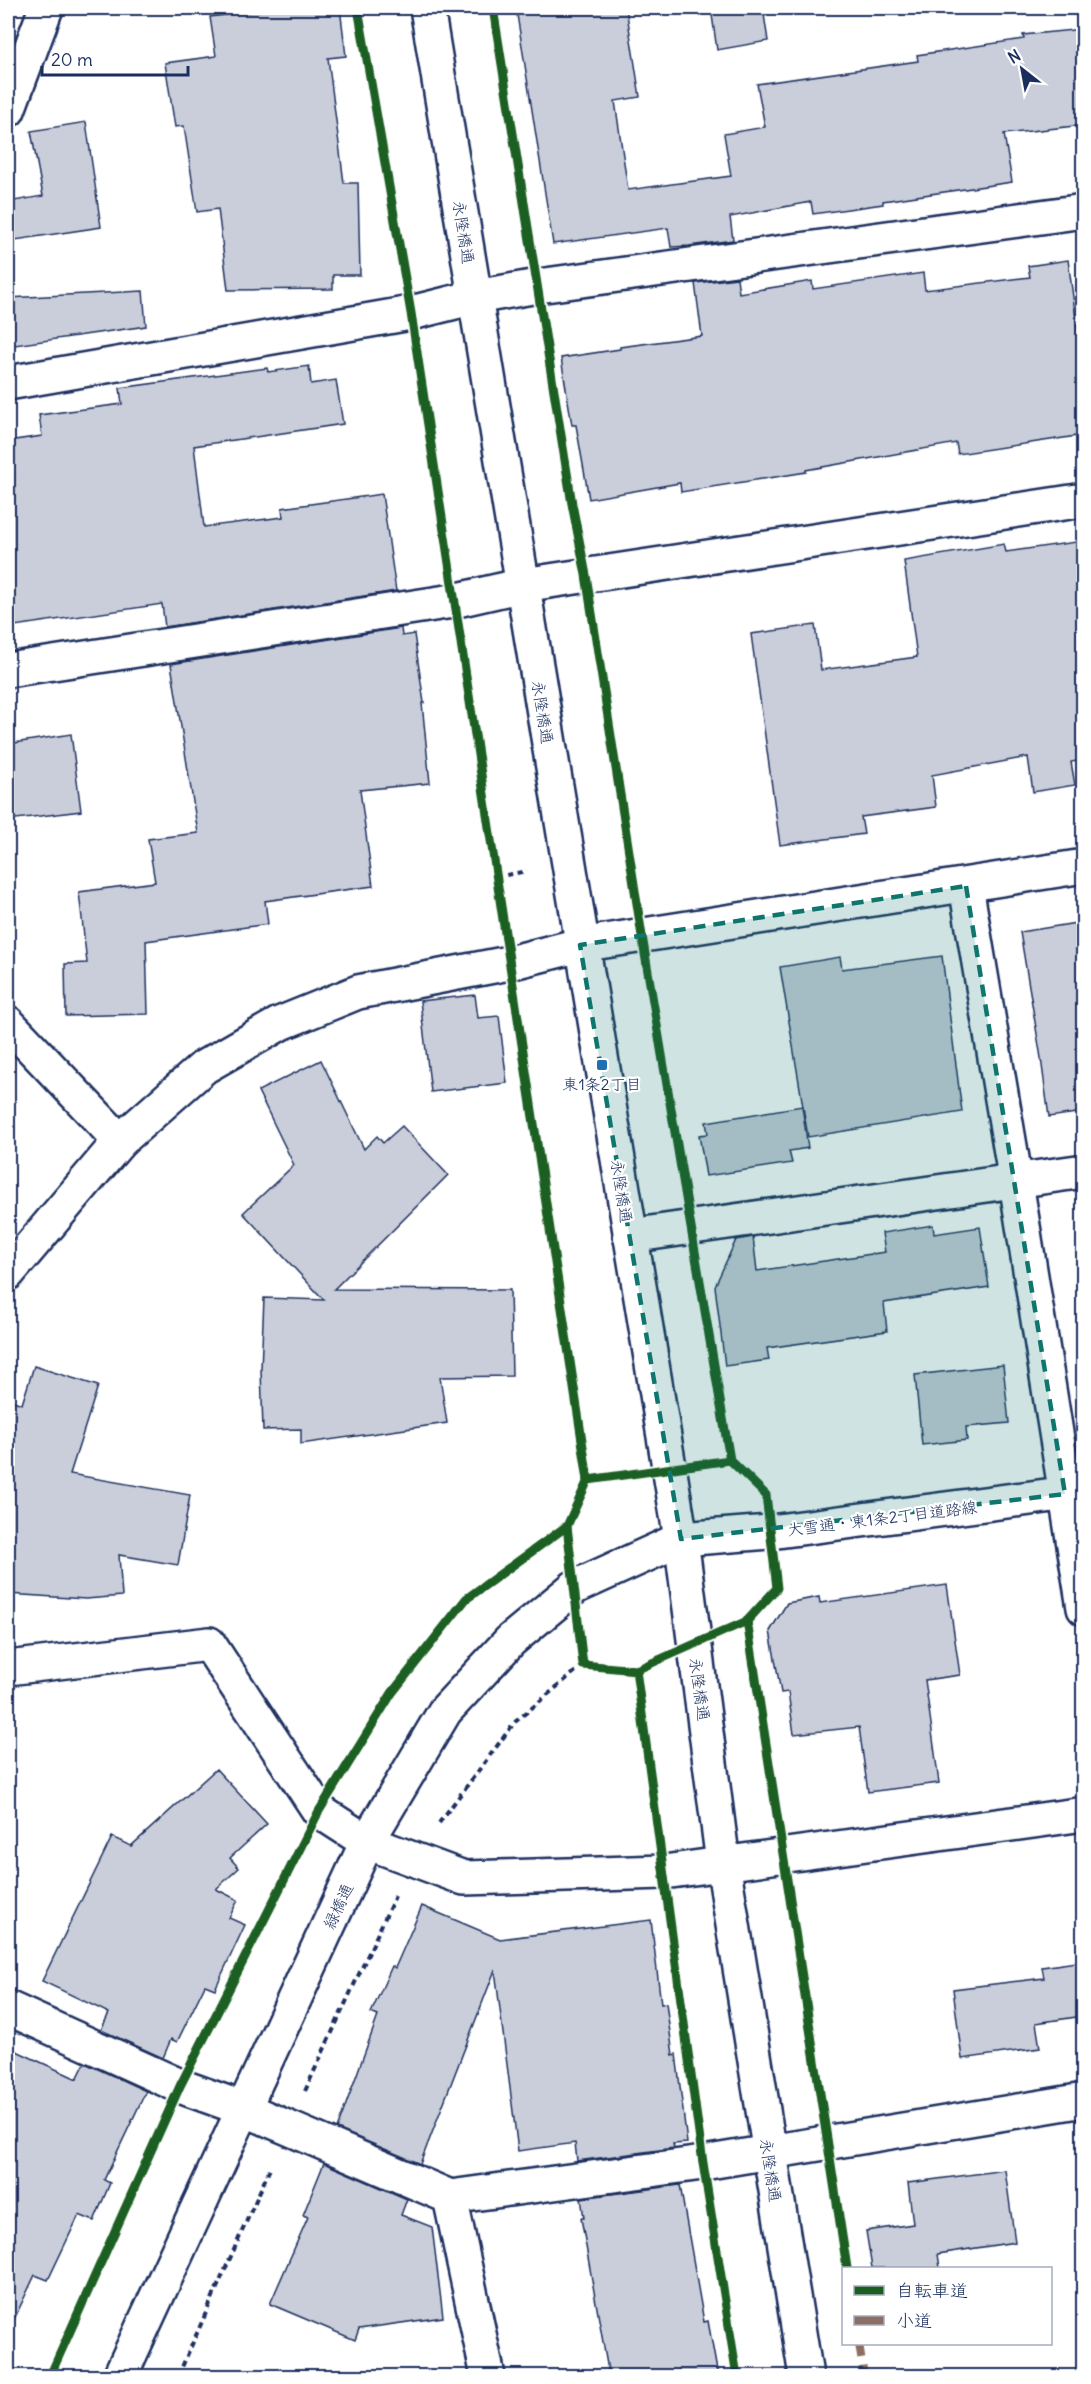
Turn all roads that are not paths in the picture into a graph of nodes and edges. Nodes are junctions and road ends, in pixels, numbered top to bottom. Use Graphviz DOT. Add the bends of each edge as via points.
graph roads {
  1 [pos="46,8"];
  2 [pos="427,8"];
  3 [pos="8,110"];
  4 [pos="1083,211"];
  5 [pos="475,297"];
  6 [pos="8,383"];
  7 [pos="1083,500"];
  8 [pos="523,585"];
  9 [pos="8,670"];
  10 [pos="1083,866"];
  11 [pos="966,886"];
  12 [pos="580,945"];
  13 [pos="8,1023"];
  14 [pos="120,1141"];
  15 [pos="1083,1172"];
  16 [pos="1016,1182"];
  17 [pos="630,1236"];
  18 [pos="8,1273"];
  19 [pos="1074,1493"];
  20 [pos="681,1539"];
  21 [pos="1083,1608"];
  22 [pos="8,1668"];
  23 [pos="1083,1814"];
  24 [pos="367,1842"];
  25 [pos="723,1863"];
  26 [pos="8,2008"];
  27 [pos="1083,2100"];
  28 [pos="244,2109"];
  29 [pos="768,2152"];
  30 [pos="450,2197"];
  31 [pos="120,2376"];
  32 [pos="488,2376"];
  33 [pos="806,2376"];
  1 -- 3 [label="street"];
  2 -- 5 [label="street, 永隆橋通"];
  4 -- 5 [label="street"];
  5 -- 6 [label="street" via="411,313"];
  5 -- 8 [label="street, 永隆橋通"];
  7 -- 8 [label="street"];
  8 -- 9 [label="street" via="453,601"];
  8 -- 12 [label="street, 永隆橋通"];
  10 -- 11 [label="street"];
  11 -- 12 [label="street"];
  11 -- 16 [label="street"];
  12 -- 14 [label="street" via="358,992 279,1024 204,1067"];
  12 -- 17 [label="street, 永隆橋通"];
  13 -- 14 [label="street"];
  14 -- 18 [label="street"];
  15 -- 16 [label="street"];
  16 -- 17 [label="street"];
  16 -- 19 [label="street"];
  17 -- 20 [label="street, 永隆橋通"];
  19 -- 20 [label="street, 大雪通・東1条2丁目道路線" via="770,1532"];
  19 -- 21 [label="street"];
  20 -- 24 [label="street, 緑橋通" via="575,1587 511,1640 445,1711"];
  20 -- 25 [label="street, 永隆橋通"];
  22 -- 24 [label="street" via="209,1644 319,1811"];
  23 -- 25 [label="street"];
  24 -- 25 [label="street" via="464,1878 664,1872"];
  24 -- 28 [label="street, 緑橋通"];
  25 -- 29 [label="street, 永隆橋通"];
  26 -- 28 [label="street" via="180,2086"];
  27 -- 29 [label="street"];
  28 -- 30 [label="street"];
  28 -- 31 [label="street, 緑橋通"];
  29 -- 30 [label="street"];
  29 -- 33 [label="street, 永隆橋通"];
  30 -- 32 [label="street"];
}
